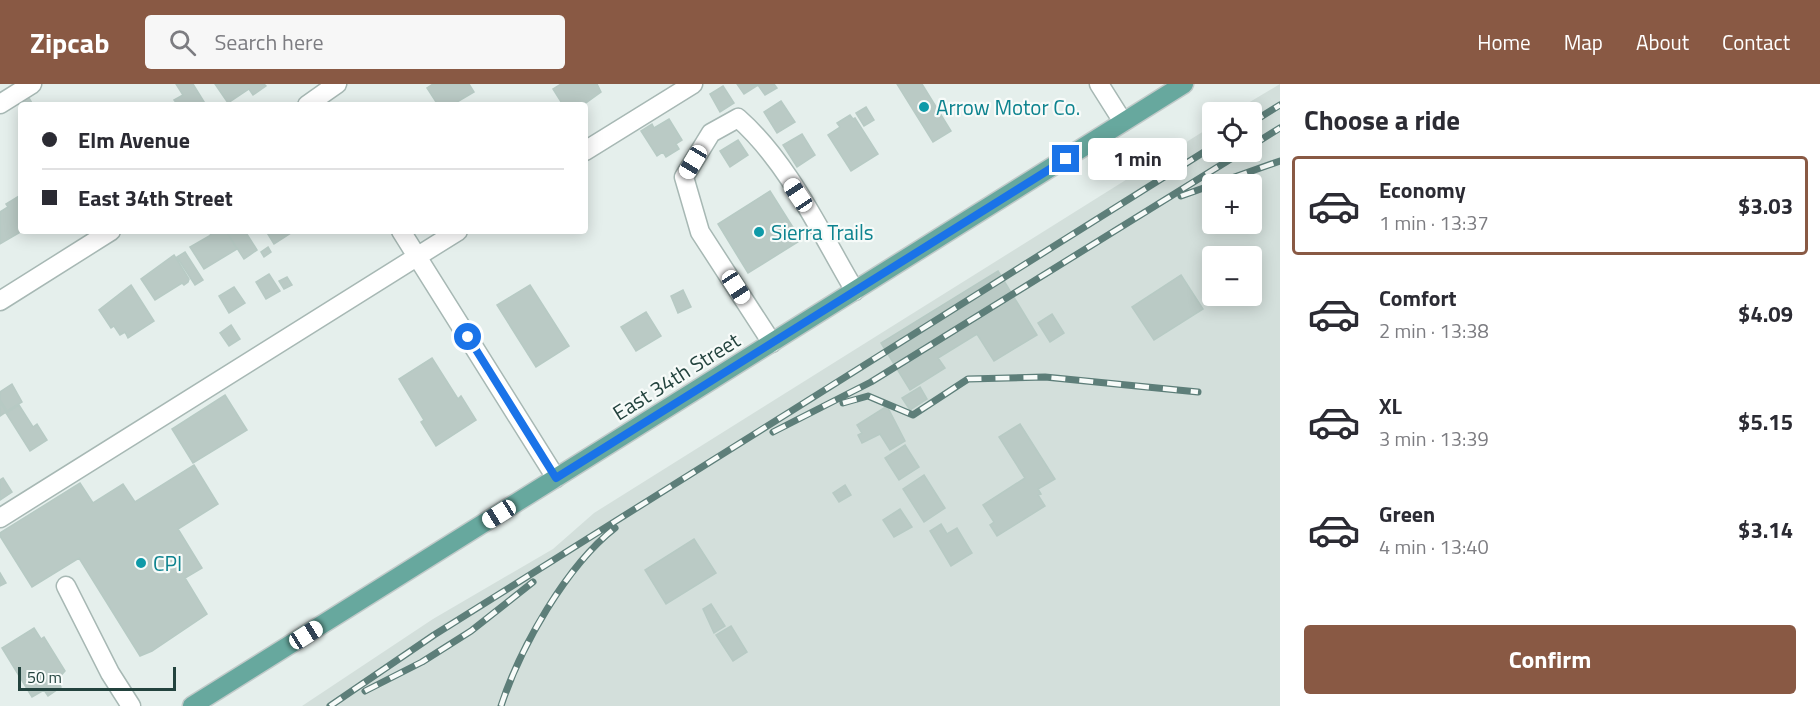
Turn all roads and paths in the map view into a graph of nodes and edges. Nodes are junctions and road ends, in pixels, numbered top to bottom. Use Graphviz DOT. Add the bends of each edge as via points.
graph roads {
  1 [pos="32,84"];
  2 [pos="337,84"];
  3 [pos="693,84"];
  4 [pos="1099,84"];
  5 [pos="1184,84"];
  6 [pos="314,98"];
  7 [pos="0,104"];
  8 [pos="1123,122"];
  9 [pos="588,149"];
  10 [pos="106,234"];
  11 [pos="403,234"];
  12 [pos="453,234"];
  13 [pos="417,256"];
  14 [pos="855,291"];
  15 [pos="0,301"];
  16 [pos="771,343"];
  17 [pos="556,478"];
  18 [pos="0,518"];
  19 [pos="66,586"];
  20 [pos="131,706"];
  21 [pos="192,706"];
  1 -- 7 [label="street"];
  2 -- 6 [label="street"];
  3 -- 9 [label="street"];
  4 -- 8 [label="street"];
  5 -- 8 [label="main road, East 34th Street"];
  8 -- 14 [label="main road, East 34th Street"];
  10 -- 15 [label="street"];
  11 -- 13 [label="street"];
  12 -- 13 [label="street"];
  13 -- 17 [label="street"];
  13 -- 18 [label="street"];
  14 -- 16 [label="main road, East 34th Street"];
  14 -- 16 [label="street" via="759,137 738,118 711,133 684,177 700,231"];
  16 -- 17 [label="main road, East 34th Street"];
  17 -- 21 [label="main road, East 34th Street"];
  19 -- 20 [label="street"];
}
